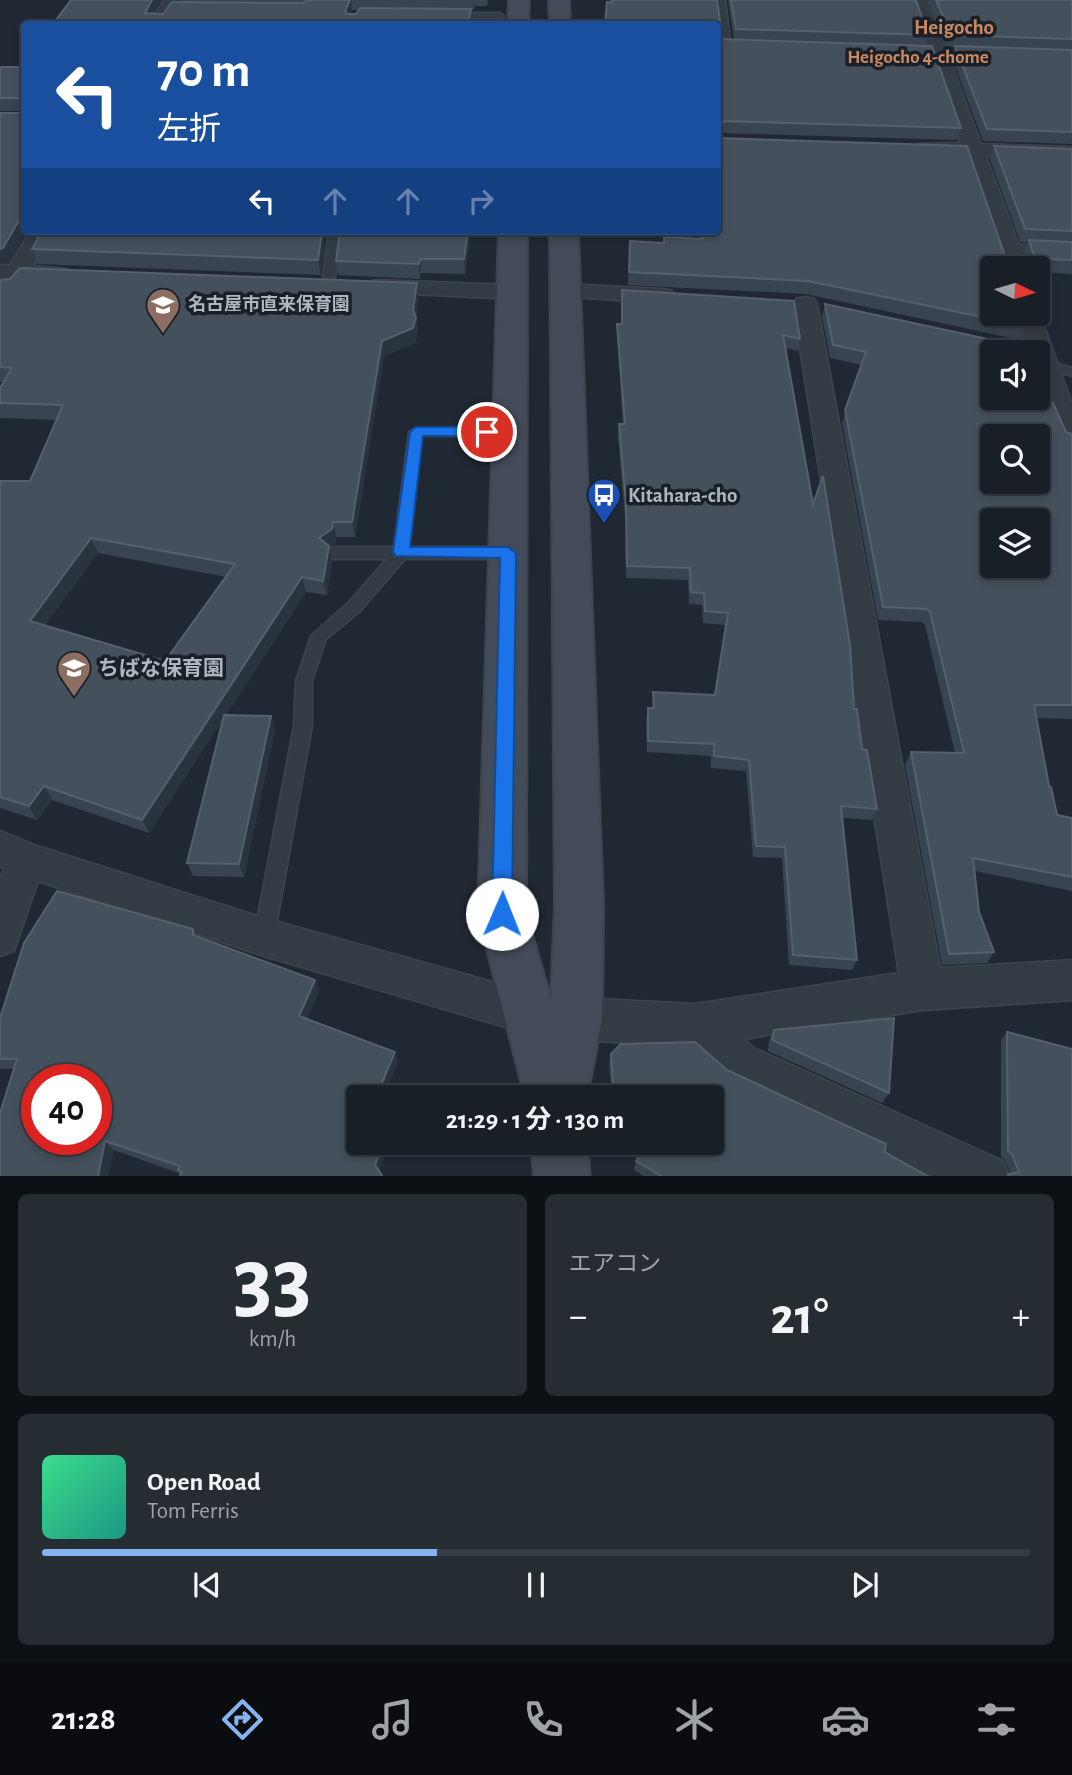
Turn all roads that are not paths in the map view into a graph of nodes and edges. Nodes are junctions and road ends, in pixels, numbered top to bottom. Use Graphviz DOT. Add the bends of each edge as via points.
graph roads {
  1 [pos="519,0"];
  2 [pos="559,0"];
  3 [pos="721,0"];
  4 [pos="920,0"];
  5 [pos="434,16"];
  6 [pos="509,20"];
  7 [pos="559,21"];
  8 [pos="721,45"];
  9 [pos="728,46"];
  10 [pos="741,46"];
  11 [pos="906,148"];
  12 [pos="974,149"];
  13 [pos="1072,153"];
  14 [pos="38,235"];
  15 [pos="334,235"];
  16 [pos="513,235"];
  17 [pos="564,235"];
  18 [pos="1009,247"];
  19 [pos="1072,250"];
  20 [pos="1012,256"];
  21 [pos="9,272"];
  22 [pos="85,275"];
  23 [pos="301,284"];
  24 [pos="328,285"];
  25 [pos="565,291"];
  26 [pos="513,292"];
  27 [pos="0,293"];
  28 [pos="685,297"];
  29 [pos="805,305"];
  30 [pos="1050,362"];
  31 [pos="1072,372"];
  32 [pos="1050,391"];
  33 [pos="510,432"];
  34 [pos="1072,438"];
  35 [pos="401,552"];
  36 [pos="334,553"];
  37 [pos="508,553"];
  38 [pos="13,854"];
  39 [pos="0,937"];
  40 [pos="264,937"];
  41 [pos="1072,979"];
  42 [pos="923,990"];
  43 [pos="529,1013"];
  44 [pos="576,1019"];
  45 [pos="695,1025"];
  46 [pos="549,1085"];
  47 [pos="562,1085"];
  48 [pos="560,1155"];
  49 [pos="562,1176"];
  50 [pos="985,1176"];
  1 -- 6 [label="street"];
  2 -- 7 [label="street"];
  3 -- 9 [label="lane"];
  4 -- 12 [label="street"];
  5 -- 6 [label="lane"];
  8 -- 9 [label="lane"];
  9 -- 10 [label="lane"];
  11 -- 12 [label="street"];
  12 -- 13 [label="street"];
  12 -- 18 [label="street"];
  14 -- 21 [label="street"];
  15 -- 24 [label="lane"];
  16 -- 26 [label="street"];
  17 -- 25 [label="street"];
  18 -- 19 [label="lane"];
  18 -- 20 [label="street"];
  21 -- 22 [label="street"];
  21 -- 27 [label="street"];
  23 -- 24 [label="street"];
  24 -- 26 [label="street"];
  25 -- 28 [label="street"];
  25 -- 44 [label="street" via="579,905"];
  26 -- 33 [label="street"];
  29 -- 42 [label="street"];
  30 -- 31 [label="lane"];
  32 -- 34 [label="street"];
  33 -- 35 [label="lane" via="416,432"];
  33 -- 37 [label="street"];
  35 -- 36 [label="lane"];
  35 -- 37 [label="lane"];
  35 -- 40 [label="lane" via="354,607 319,636 303,681 303,726"];
  37 -- 43 [label="street" via="502,914"];
  38 -- 39 [label="street"];
  38 -- 40 [label="street"];
  40 -- 43 [label="street"];
  41 -- 42 [label="street"];
  42 -- 45 [label="street"];
  43 -- 44 [label="street"];
  43 -- 46 [label="street"];
  44 -- 45 [label="street"];
  44 -- 47 [label="street"];
  45 -- 50 [label="street" via="739,1063"];
  48 -- 49 [label="street"];
}
